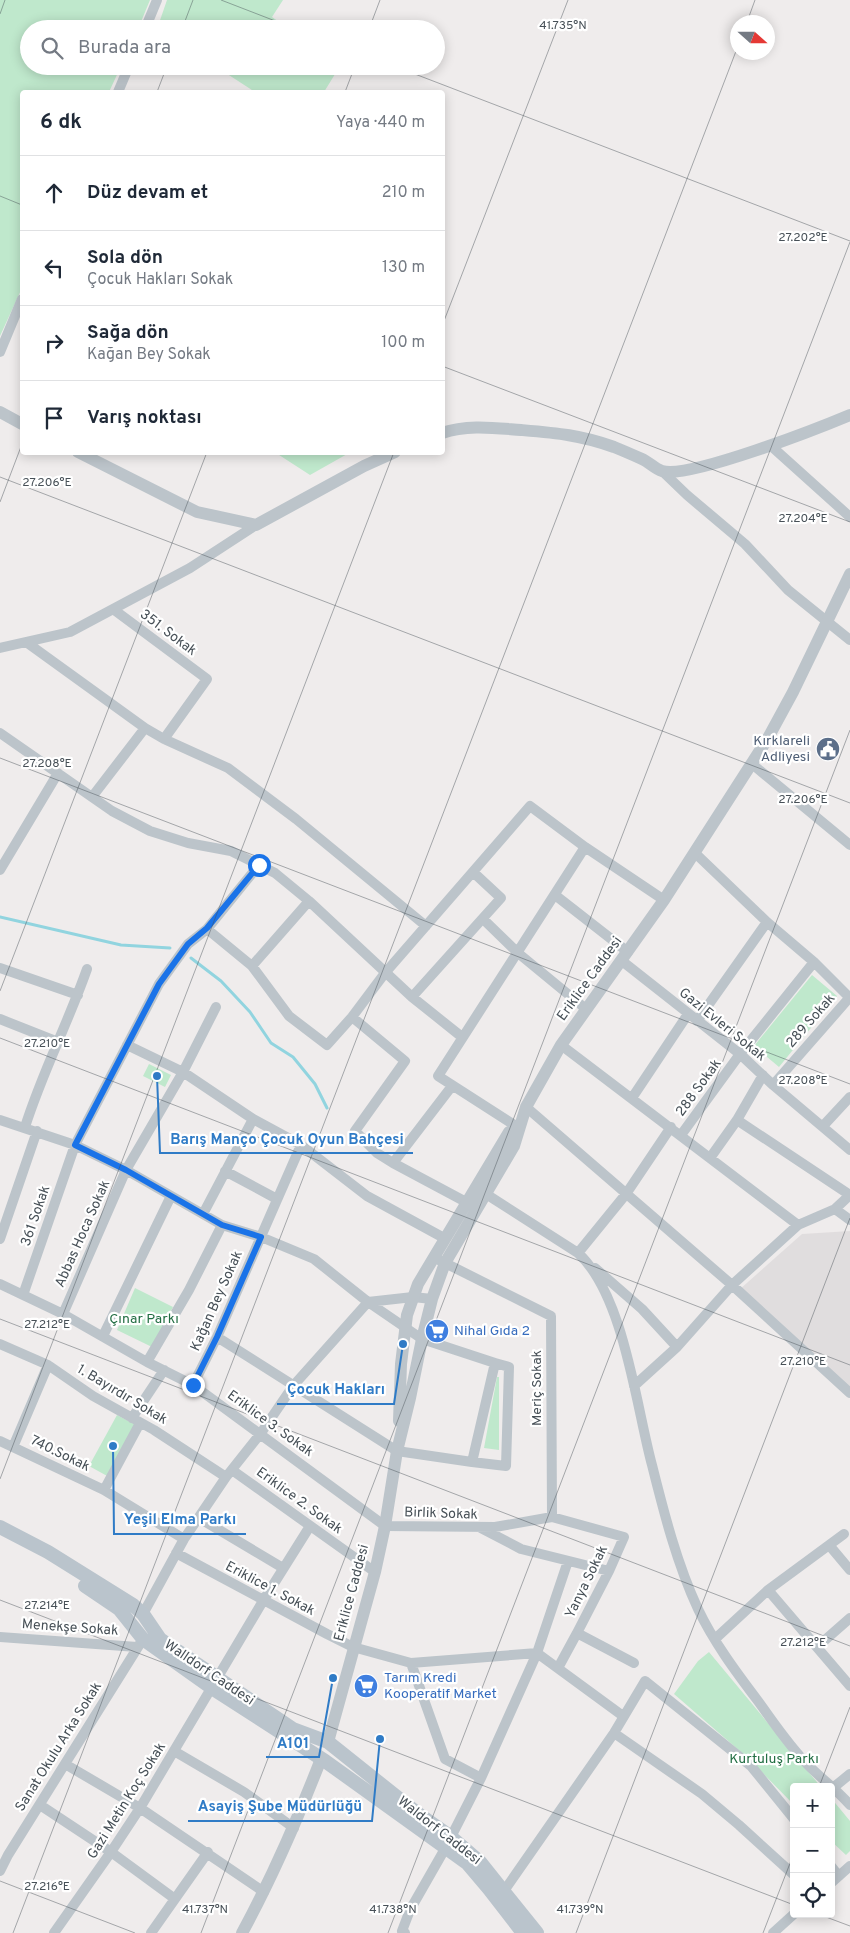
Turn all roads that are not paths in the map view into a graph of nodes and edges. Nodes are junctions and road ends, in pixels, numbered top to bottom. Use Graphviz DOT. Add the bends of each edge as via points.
graph roads {
  1 [pos="157,0"];
  2 [pos="149,20"];
  3 [pos="125,75"];
  4 [pos="119,90"];
  5 [pos="20,304"];
  6 [pos="0,352"];
  7 [pos="0,412"];
  8 [pos="849,416"];
  9 [pos="20,423"];
  10 [pos="445,432"];
  11 [pos="770,445"];
  12 [pos="84,455"];
  13 [pos="388,455"];
  14 [pos="662,471"];
  15 [pos="850,518"];
  16 [pos="256,525"];
  17 [pos="850,574"];
  18 [pos="113,609"];
  19 [pos="827,622"];
  20 [pos="850,640"];
  21 [pos="26,642"];
  22 [pos="0,648"];
  23 [pos="145,728"];
  24 [pos="0,733"];
  25 [pos="164,739"];
  26 [pos="752,764"];
  27 [pos="58,773"];
  28 [pos="92,797"];
  29 [pos="850,845"];
  30 [pos="585,847"];
  31 [pos="695,853"];
  32 [pos="259,865"];
  33 [pos="0,870"];
  34 [pos="473,872"];
  35 [pos="555,895"];
  36 [pos="309,900"];
  37 [pos="664,900"];
  38 [pos="483,919"];
  39 [pos="766,922"];
  40 [pos="426,926"];
  41 [pos="207,928"];
  42 [pos="518,953"];
  43 [pos="625,956"];
  44 [pos="814,962"];
  45 [pos="252,966"];
  46 [pos="0,968"];
  47 [pos="86,969"];
  48 [pos="385,973"];
  49 [pos="78,995"];
  50 [pos="412,996"];
  51 [pos="850,997"];
  52 [pos="216,1007"];
  53 [pos="586,1008"];
  54 [pos="688,1014"];
  55 [pos="352,1017"];
  56 [pos="0,1018"];
  57 [pos="697,1021"];
  58 [pos="462,1037"];
  59 [pos="58,1042"];
  60 [pos="127,1045"];
  61 [pos="562,1046"];
  62 [pos="740,1054"];
  63 [pos="183,1072"];
  64 [pos="763,1075"];
  65 [pos="773,1085"];
  66 [pos="452,1086"];
  67 [pos="850,1097"];
  68 [pos="632,1098"];
  69 [pos="526,1107"];
  70 [pos="253,1119"];
  71 [pos="0,1120"];
  72 [pos="737,1120"];
  73 [pos="823,1126"];
  74 [pos="25,1127"];
  75 [pos="671,1127"];
  76 [pos="519,1128"];
  77 [pos="36,1131"];
  78 [pos="681,1136"];
  79 [pos="75,1145"];
  80 [pos="301,1145"];
  81 [pos="850,1150"];
  82 [pos="710,1158"];
  83 [pos="393,1163"];
  84 [pos="126,1170"];
  85 [pos="225,1171"];
  86 [pos="486,1194"];
  87 [pos="626,1194"];
  88 [pos="850,1195"];
  89 [pos="171,1196"];
  90 [pos="277,1199"];
  91 [pos="466,1202"];
  92 [pos="835,1209"];
  93 [pos="203,1214"];
  94 [pos="850,1220"];
  95 [pos="222,1225"];
  96 [pos="798,1225"];
  97 [pos="261,1237"];
  98 [pos="444,1238"];
  99 [pos="0,1239"];
  100 [pos="433,1257"];
  101 [pos="582,1257"];
  102 [pos="445,1263"];
  103 [pos="0,1284"];
  104 [pos="732,1285"];
  105 [pos="23,1295"];
  106 [pos="413,1297"];
  107 [pos="432,1300"];
  108 [pos="368,1302"];
  109 [pos="63,1314"];
  110 [pos="405,1327"];
  111 [pos="104,1336"];
  112 [pos="217,1337"];
  113 [pos="422,1338"];
  114 [pos="0,1344"];
  115 [pos="677,1347"];
  116 [pos="147,1362"];
  117 [pos="495,1363"];
  118 [pos="48,1365"];
  119 [pos="164,1370"];
  120 [pos="193,1385"];
  121 [pos="293,1386"];
  122 [pos="634,1386"];
  123 [pos="850,1393"];
  124 [pos="136,1420"];
  125 [pos="261,1433"];
  126 [pos="0,1441"];
  127 [pos="13,1447"];
  128 [pos="397,1451"];
  129 [pos="472,1462"];
  130 [pos="229,1473"];
  131 [pos="104,1490"];
  132 [pos="552,1517"];
  133 [pos="199,1518"];
  134 [pos="310,1526"];
  135 [pos="385,1526"];
  136 [pos="479,1527"];
  137 [pos="0,1528"];
  138 [pos="844,1534"];
  139 [pos="0,1537"];
  140 [pos="184,1539"];
  141 [pos="829,1545"];
  142 [pos="176,1553"];
  143 [pos="568,1561"];
  144 [pos="283,1568"];
  145 [pos="850,1570"];
  146 [pos="609,1571"];
  147 [pos="375,1572"];
  148 [pos="768,1590"];
  149 [pos="263,1601"];
  150 [pos="143,1614"];
  151 [pos="850,1618"];
  152 [pos="577,1633"];
  153 [pos="0,1637"];
  154 [pos="715,1639"];
  155 [pos="140,1643"];
  156 [pos="353,1646"];
  157 [pos="817,1648"];
  158 [pos="537,1653"];
  159 [pos="411,1663"];
  160 [pos="634,1663"];
  161 [pos="558,1668"];
  162 [pos="214,1684"];
  163 [pos="850,1686"];
  164 [pos="623,1716"];
  165 [pos="614,1733"];
  166 [pos="331,1745"];
  167 [pos="174,1751"];
  168 [pos="323,1760"];
  169 [pos="65,1764"];
  170 [pos="850,1774"];
  171 [pos="481,1778"];
  172 [pos="829,1783"];
  173 [pos="835,1786"];
  174 [pos="835,1788"];
  175 [pos="40,1805"];
  176 [pos="850,1805"];
  177 [pos="140,1808"];
  178 [pos="790,1814"];
  179 [pos="294,1828"];
  180 [pos="448,1842"];
  181 [pos="111,1852"];
  182 [pos="208,1852"];
  183 [pos="850,1866"];
  184 [pos="0,1871"];
  185 [pos="792,1873"];
  186 [pos="835,1879"];
  187 [pos="504,1891"];
  188 [pos="264,1892"];
  189 [pos="175,1899"];
  190 [pos="790,1917"];
  191 [pos="54,1933"];
  192 [pos="151,1933"];
  193 [pos="242,1933"];
  194 [pos="406,1933"];
  195 [pos="523,1933"];
  196 [pos="537,1933"];
  197 [pos="772,1933"];
  1 -- 2 [label="street"];
  3 -- 4 [label="street"];
  5 -- 6 [label="street"];
  7 -- 9 [label="street"];
  8 -- 11 [label="street"];
  10 -- 14 [label="street" via="492,428 566,434 615,448"];
  11 -- 14 [label="street" via="692,468"];
  11 -- 15 [label="street"];
  12 -- 16 [label="street" via="197,512"];
  13 -- 16 [label="street"];
  14 -- 19 [label="street"];
  16 -- 18 [label="street" via="190,568"];
  17 -- 19 [label="street, Eriklice Caddesi"];
  18 -- 21 [label="street" via="70,632"];
  18 -- 25 [label="street, 351. Sokak" via="207,679"];
  19 -- 20 [label="street"];
  19 -- 26 [label="street, Eriklice Caddesi" via="793,692"];
  21 -- 22 [label="street"];
  21 -- 23 [label="street"];
  23 -- 25 [label="street"];
  23 -- 28 [label="street"];
  24 -- 27 [label="street"];
  25 -- 40 [label="street" via="228,768 296,819"];
  26 -- 29 [label="street"];
  26 -- 31 [label="street, Eriklice Caddesi"];
  27 -- 28 [label="street"];
  27 -- 33 [label="street"];
  28 -- 32 [label="street" via="150,831 188,843 231,851"];
  30 -- 34 [label="street" via="530,806"];
  30 -- 35 [label="street"];
  30 -- 37 [label="street"];
  31 -- 37 [label="street, Eriklice Caddesi"];
  31 -- 39 [label="street"];
  32 -- 36 [label="street" via="275,873"];
  32 -- 41 [label="street, 361 Sokak"];
  34 -- 38 [label="street" via="501,898"];
  34 -- 40 [label="street"];
  35 -- 42 [label="street"];
  35 -- 43 [label="street, Gazi Evleri Sokak"];
  36 -- 45 [label="street"];
  36 -- 48 [label="street"];
  37 -- 43 [label="street, Eriklice Caddesi"];
  38 -- 42 [label="street"];
  38 -- 50 [label="street"];
  39 -- 44 [label="street"];
  39 -- 57 [label="street"];
  40 -- 48 [label="street"];
  41 -- 45 [label="street"];
  41 -- 60 [label="street, 361 Sokak" via="173,963"];
  42 -- 53 [label="street"];
  42 -- 58 [label="street"];
  43 -- 53 [label="street, Eriklice Caddesi"];
  43 -- 54 [label="street, Gazi Evleri Sokak"];
  44 -- 51 [label="street"];
  44 -- 62 [label="street, 288 Sokak"];
  45 -- 55 [label="street" via="289,1016 327,1045"];
  46 -- 49 [label="street"];
  47 -- 49 [label="street"];
  48 -- 50 [label="street"];
  48 -- 55 [label="street"];
  49 -- 59 [label="street"];
  50 -- 58 [label="street"];
  51 -- 65 [label="street, 289 Sokak"];
  52 -- 63 [label="street, Abbas Hoca Sokak"];
  53 -- 61 [label="street, Eriklice Caddesi"];
  54 -- 57 [label="street, Gazi Evleri Sokak"];
  54 -- 68 [label="street"];
  55 -- 83 [label="street" via="405,1061 355,1131 377,1153"];
  56 -- 59 [label="street"];
  57 -- 62 [label="street, Gazi Evleri Sokak"];
  58 -- 66 [label="street" via="438,1076"];
  59 -- 74 [label="street"];
  60 -- 63 [label="street"];
  60 -- 79 [label="street, 361 Sokak"];
  61 -- 68 [label="street"];
  61 -- 69 [label="street, Eriklice Caddesi"];
  62 -- 64 [label="street, Gazi Evleri Sokak"];
  62 -- 78 [label="street, 288 Sokak"];
  63 -- 70 [label="street"];
  63 -- 84 [label="street, Abbas Hoca Sokak"];
  64 -- 65 [label="street, Gazi Evleri Sokak"];
  64 -- 72 [label="street"];
  65 -- 73 [label="street, Gazi Evleri Sokak"];
  66 -- 76 [label="street"];
  66 -- 83 [label="street"];
  67 -- 73 [label="street"];
  68 -- 75 [label="street"];
  69 -- 76 [label="street, Eriklice Caddesi"];
  69 -- 87 [label="street"];
  70 -- 80 [label="street"];
  70 -- 85 [label="street"];
  71 -- 74 [label="street"];
  72 -- 82 [label="street"];
  72 -- 88 [label="street"];
  73 -- 81 [label="street, Gazi Evleri Sokak"];
  74 -- 77 [label="street"];
  75 -- 78 [label="street"];
  75 -- 87 [label="street"];
  76 -- 86 [label="street, Eriklice Caddesi" via="514,1146"];
  76 -- 91 [label="street, Eriklice Caddesi" via="510,1132"];
  77 -- 79 [label="street"];
  77 -- 99 [label="street"];
  78 -- 82 [label="street"];
  79 -- 84 [label="street"];
  79 -- 105 [label="street, 361 Sokak"];
  80 -- 90 [label="street, Kağan Bey Sokak"];
  80 -- 98 [label="street" via="367,1196"];
  82 -- 96 [label="street"];
  83 -- 91 [label="street"];
  84 -- 89 [label="street"];
  84 -- 109 [label="street, Abbas Hoca Sokak"];
  85 -- 90 [label="street"];
  85 -- 93 [label="street"];
  86 -- 101 [label="street"];
  86 -- 102 [label="street, Eriklice Caddesi"];
  87 -- 101 [label="street"];
  87 -- 104 [label="street"];
  88 -- 92 [label="street"];
  89 -- 93 [label="street"];
  89 -- 111 [label="street"];
  90 -- 97 [label="street, Kağan Bey Sokak"];
  91 -- 98 [label="street, Eriklice Caddesi"];
  92 -- 94 [label="street"];
  92 -- 96 [label="street"];
  93 -- 95 [label="street"];
  95 -- 97 [label="street"];
  95 -- 116 [label="street"];
  96 -- 104 [label="street"];
  97 -- 108 [label="street" via="314,1259"];
  97 -- 112 [label="street, Kağan Bey Sokak"];
  98 -- 100 [label="street, Eriklice Caddesi"];
  100 -- 102 [label="street"];
  100 -- 106 [label="street, Eriklice Caddesi"];
  101 -- 115 [label="street" via="642,1309"];
  101 -- 122 [label="street" via="608,1296"];
  102 -- 107 [label="street, Eriklice Caddesi"];
  102 -- 132 [label="street, Meriç Sokak" via="551,1316"];
  103 -- 105 [label="street, Eriklice 3. Sokak"];
  104 -- 115 [label="street"];
  104 -- 123 [label="street"];
  105 -- 109 [label="street, Eriklice 3. Sokak"];
  106 -- 107 [label="street"];
  106 -- 108 [label="street"];
  106 -- 110 [label="street, Eriklice Caddesi"];
  107 -- 113 [label="street, Eriklice Caddesi"];
  108 -- 110 [label="street"];
  108 -- 121 [label="street"];
  109 -- 111 [label="street, Eriklice 3. Sokak"];
  110 -- 113 [label="street"];
  110 -- 128 [label="street, Eriklice Caddesi"];
  111 -- 116 [label="street, Eriklice 3. Sokak"];
  112 -- 120 [label="street, Kağan Bey Sokak"];
  112 -- 121 [label="street"];
  113 -- 117 [label="street"];
  113 -- 128 [label="street, Eriklice Caddesi"];
  114 -- 118 [label="street, 1. Bayırdır Sokak"];
  115 -- 122 [label="street"];
  116 -- 119 [label="street, Eriklice 3. Sokak"];
  117 -- 129 [label="street"];
  117 -- 129 [label="street" via="509,1366 506,1466"];
  118 -- 124 [label="street, 1. Bayırdır Sokak"];
  118 -- 127 [label="street"];
  119 -- 120 [label="street, Eriklice 3. Sokak"];
  119 -- 124 [label="street"];
  120 -- 125 [label="street, Eriklice 3. Sokak"];
  121 -- 125 [label="street"];
  121 -- 128 [label="street"];
  122 -- 154 [label="street" via="678,1557 698,1610"];
  124 -- 130 [label="street, 1. Bayırdır Sokak"];
  124 -- 131 [label="street"];
  125 -- 130 [label="street"];
  125 -- 135 [label="street, Eriklice 3. Sokak"];
  126 -- 127 [label="street, 740.Sokak"];
  127 -- 131 [label="street, 740.Sokak"];
  128 -- 129 [label="street"];
  128 -- 135 [label="street, Eriklice Caddesi"];
  130 -- 133 [label="street"];
  130 -- 134 [label="street, Eriklice 2. Sokak"];
  131 -- 140 [label="street, 740.Sokak"];
  132 -- 136 [label="street, Yanya Sokak"];
  132 -- 146 [label="street, Yanya Sokak" via="624,1537"];
  133 -- 140 [label="street"];
  133 -- 144 [label="street"];
  134 -- 144 [label="street, Gazi Metin Koç Sokak"];
  134 -- 147 [label="street, Eriklice 2. Sokak"];
  135 -- 136 [label="street, Birlik Sokak"];
  135 -- 147 [label="street, Eriklice Caddesi"];
  136 -- 143 [label="street, Birlik Sokak" via="522,1549"];
  137 -- 150 [label="main road, Walldorf Caddesi" via="48,1552"];
  138 -- 141 [label="street"];
  139 -- 155 [label="main road, Walldorf Caddesi" via="68,1574 120,1609"];
  140 -- 142 [label="street"];
  141 -- 145 [label="street"];
  141 -- 148 [label="street"];
  142 -- 149 [label="street, Eriklice 1. Sokak"];
  142 -- 150 [label="street"];
  143 -- 146 [label="street, Birlik Sokak"];
  143 -- 158 [label="street"];
  144 -- 149 [label="street, Gazi Metin Koç Sokak"];
  146 -- 152 [label="street, Yanya Sokak"];
  147 -- 156 [label="street, Eriklice Caddesi"];
  148 -- 154 [label="street"];
  148 -- 157 [label="street"];
  149 -- 156 [label="street, Eriklice 1. Sokak"];
  149 -- 162 [label="street, Gazi Metin Koç Sokak"];
  150 -- 162 [label="main road, Walldorf Caddesi" via="160,1639"];
  151 -- 157 [label="street"];
  152 -- 160 [label="street, Yanya Sokak"];
  152 -- 161 [label="street"];
  153 -- 155 [label="street, Menekşe Sokak"];
  154 -- 172 [label="street" via="787,1741"];
  155 -- 162 [label="main road, Walldorf Caddesi"];
  155 -- 169 [label="street, Sanat Okulu Arka Sokak"];
  156 -- 159 [label="street, Eriklice 1. Sokak"];
  156 -- 166 [label="street, Eriklice Caddesi"];
  157 -- 163 [label="street"];
  158 -- 159 [label="street"];
  158 -- 161 [label="street"];
  158 -- 171 [label="street"];
  159 -- 171 [label="street" via="445,1759"];
  161 -- 164 [label="street"];
  162 -- 166 [label="main road, Walldorf Caddesi" via="293,1729"];
  162 -- 167 [label="street, Gazi Metin Koç Sokak"];
  162 -- 168 [label="main road, Walldorf Caddesi"];
  164 -- 165 [label="street"];
  164 -- 178 [label="street" via="645,1681 751,1766"];
  165 -- 185 [label="street" via="702,1794"];
  165 -- 187 [label="street"];
  166 -- 168 [label="main road" via="323,1742 318,1747 317,1752"];
  166 -- 180 [label="main road, Waldorf Caddesi"];
  167 -- 177 [label="street, Gazi Metin Koç Sokak"];
  167 -- 179 [label="street" via="244,1792"];
  168 -- 179 [label="street"];
  168 -- 180 [label="main road, Waldorf Caddesi"];
  169 -- 175 [label="street, Sanat Okulu Arka Sokak"];
  169 -- 177 [label="street"];
  170 -- 173 [label="street"];
  171 -- 180 [label="street"];
  174 -- 176 [label="street"];
  175 -- 181 [label="street"];
  175 -- 184 [label="street, Sanat Okulu Arka Sokak"];
  177 -- 181 [label="street, Gazi Metin Koç Sokak"];
  177 -- 182 [label="street"];
  179 -- 188 [label="street"];
  180 -- 187 [label="main road, Waldorf Caddesi" via="480,1862"];
  180 -- 194 [label="street" via="410,1910 402,1931"];
  180 -- 195 [label="main road, Waldorf Caddesi"];
  181 -- 189 [label="street"];
  181 -- 191 [label="street, Gazi Metin Koç Sokak"];
  182 -- 188 [label="street"];
  182 -- 189 [label="street"];
  183 -- 186 [label="street"];
  187 -- 196 [label="main road, Waldorf Caddesi"];
  188 -- 193 [label="street"];
  189 -- 192 [label="street"];
  190 -- 197 [label="street"];
}
